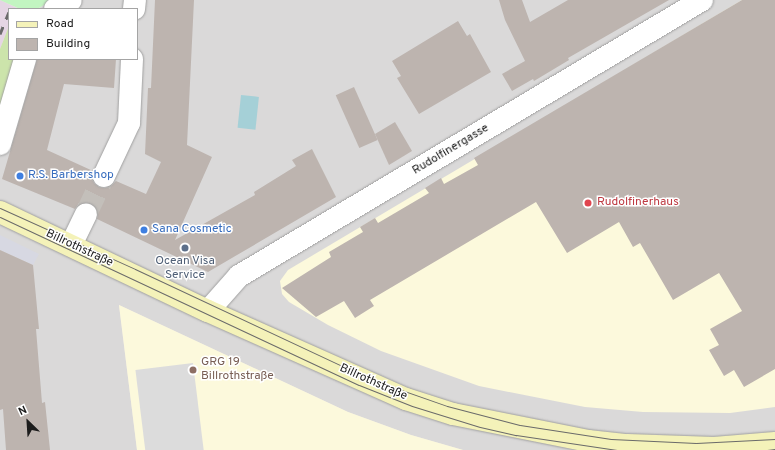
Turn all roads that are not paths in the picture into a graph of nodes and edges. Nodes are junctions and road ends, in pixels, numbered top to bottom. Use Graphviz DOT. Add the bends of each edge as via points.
graph roads {
  1 [pos="71,0"];
  2 [pos="702,0"];
  3 [pos="57,8"];
  4 [pos="25,60"];
  5 [pos="132,60"];
  6 [pos="0,144"];
  7 [pos="104,176"];
  8 [pos="0,212"];
  9 [pos="86,214"];
  10 [pos="71,245"];
  11 [pos="208,310"];
  12 [pos="775,443"];
  1 -- 3 [label="street"];
  2 -- 11 [label="street, Rudolfinergasse" via="239,276"];
  4 -- 6 [label="street"];
  5 -- 7 [label="street" via="129,123"];
  8 -- 10 [label="main road, Billrothstraße"];
  9 -- 10 [label="street"];
  10 -- 11 [label="main road, Billrothstraße"];
  11 -- 12 [label="main road, Billrothstraße" via="406,398 453,414 588,441 627,445 714,448"];
}
